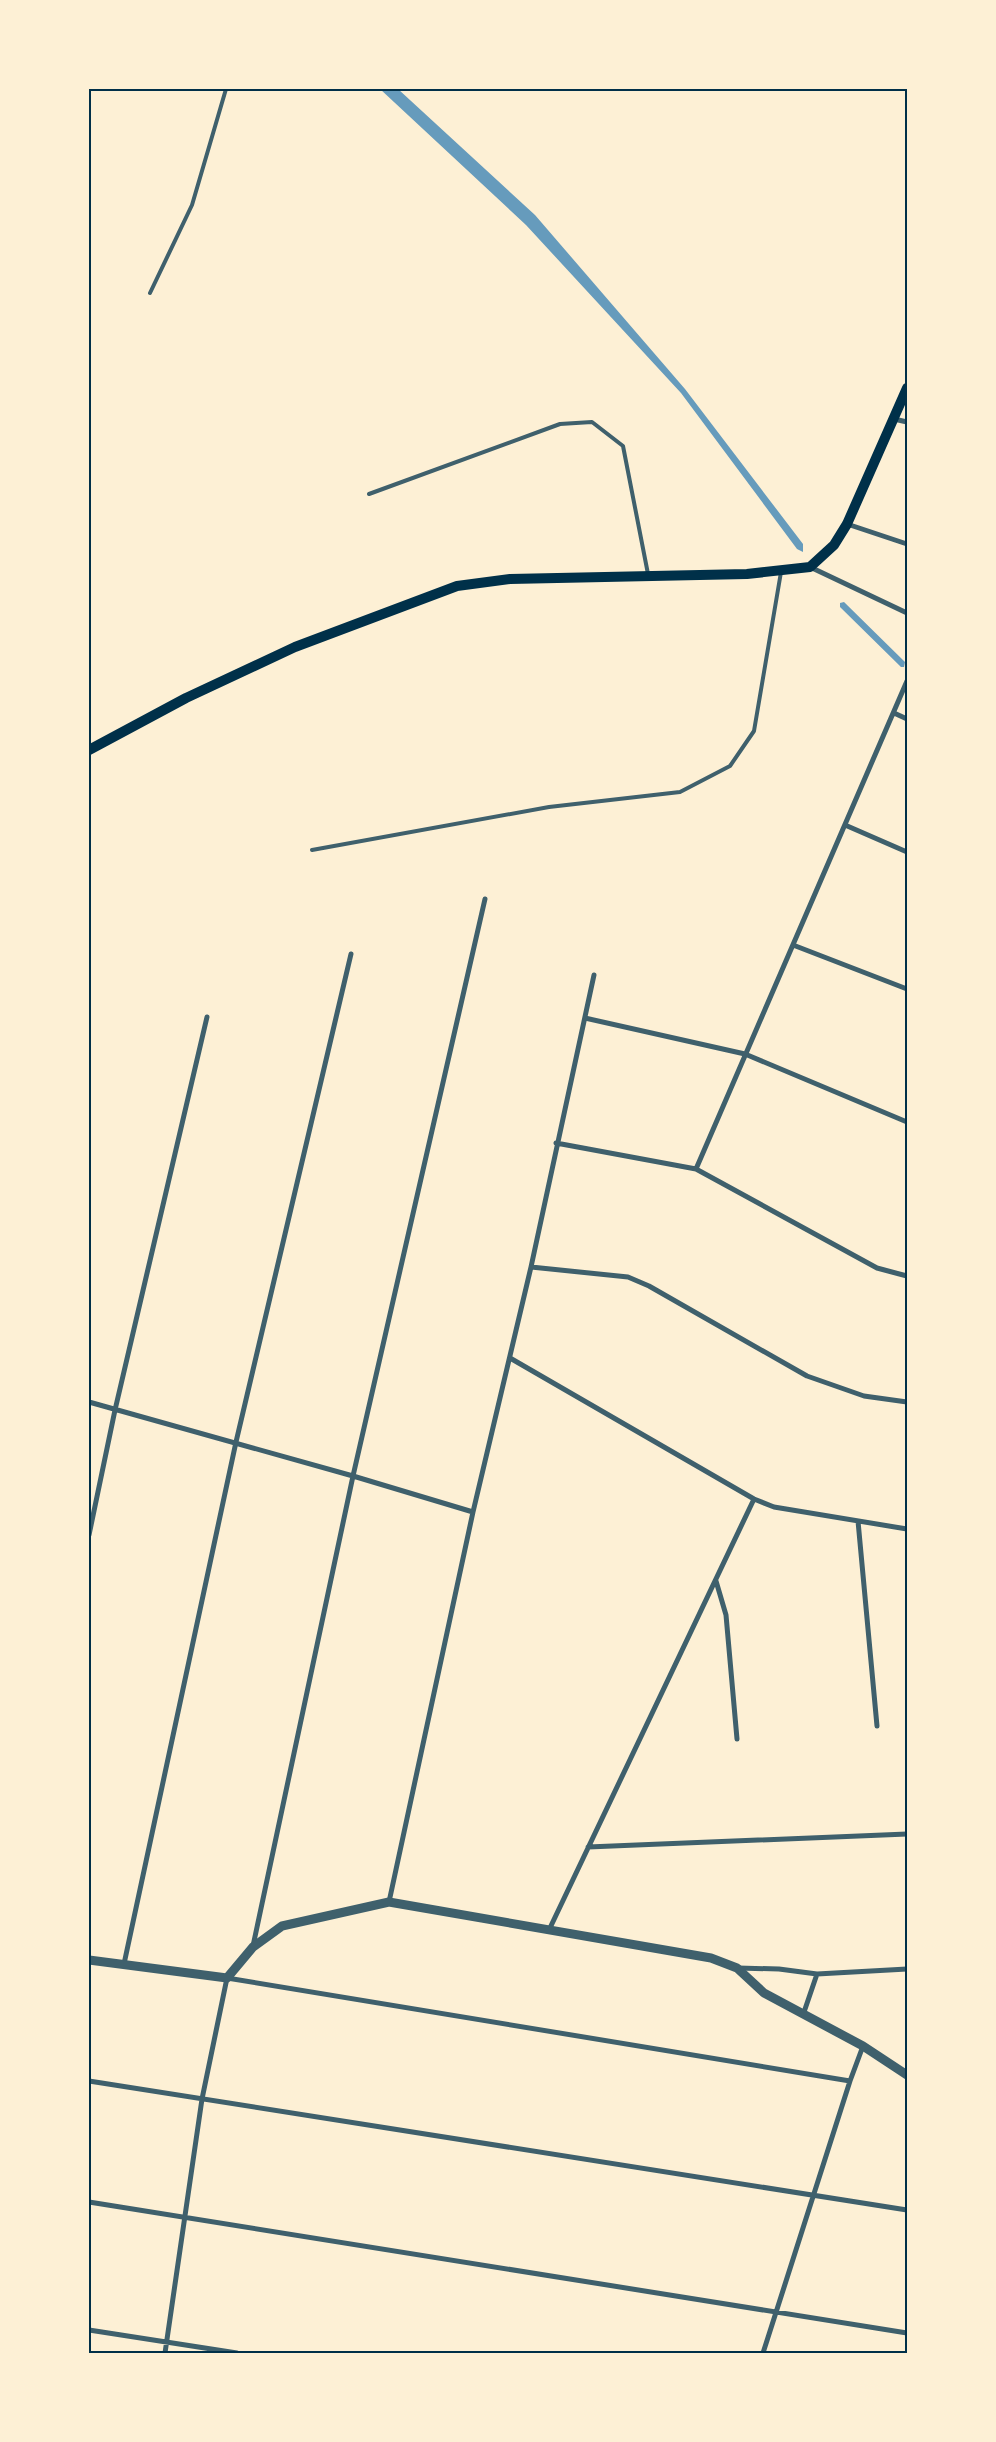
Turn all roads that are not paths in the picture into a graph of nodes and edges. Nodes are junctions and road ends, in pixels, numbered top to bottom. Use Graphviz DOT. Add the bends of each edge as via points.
graph roads {
  1 [pos="226,89"];
  2 [pos="150,293"];
  3 [pos="907,388"];
  4 [pos="894,419"];
  5 [pos="907,422"];
  6 [pos="369,494"];
  7 [pos="847,524"];
  8 [pos="907,544"];
  9 [pos="810,567"];
  10 [pos="781,570"];
  11 [pos="649,576"];
  12 [pos="907,613"];
  13 [pos="907,681"];
  14 [pos="894,713"];
  15 [pos="907,719"];
  16 [pos="89,750"];
  17 [pos="845,825"];
  18 [pos="312,850"];
  19 [pos="907,852"];
  20 [pos="485,899"];
  21 [pos="793,945"];
  22 [pos="351,954"];
  23 [pos="594,976"];
  24 [pos="907,990"];
  25 [pos="206,1017"];
  26 [pos="585,1018"];
  27 [pos="745,1054"];
  28 [pos="907,1122"];
  29 [pos="556,1143"];
  30 [pos="696,1170"];
  31 [pos="531,1267"];
  32 [pos="907,1276"];
  33 [pos="510,1358"];
  34 [pos="89,1402"];
  35 [pos="907,1402"];
  36 [pos="115,1410"];
  37 [pos="236,1442"];
  38 [pos="353,1476"];
  39 [pos="754,1499"];
  40 [pos="473,1512"];
  41 [pos="858,1521"];
  42 [pos="907,1529"];
  43 [pos="89,1535"];
  44 [pos="716,1581"];
  45 [pos="877,1726"];
  46 [pos="737,1739"];
  47 [pos="907,1834"];
  48 [pos="588,1847"];
  49 [pos="389,1902"];
  50 [pos="549,1930"];
  51 [pos="253,1948"];
  52 [pos="89,1960"];
  53 [pos="124,1964"];
  54 [pos="737,1968"];
  55 [pos="907,1969"];
  56 [pos="817,1974"];
  57 [pos="227,1978"];
  58 [pos="803,2015"];
  59 [pos="863,2046"];
  60 [pos="907,2075"];
  61 [pos="850,2080"];
  62 [pos="89,2081"];
  63 [pos="202,2099"];
  64 [pos="812,2196"];
  65 [pos="89,2202"];
  66 [pos="907,2210"];
  67 [pos="184,2216"];
  68 [pos="776,2314"];
  69 [pos="89,2330"];
  70 [pos="907,2333"];
  71 [pos="167,2342"];
  72 [pos="165,2353"];
  73 [pos="237,2353"];
  74 [pos="763,2353"];
  1 -- 2 [label="lane" via="192,205"];
  3 -- 4 [label="main road"];
  4 -- 5 [label="street"];
  4 -- 7 [label="main road"];
  6 -- 11 [label="lane" via="560,424 592,422 623,446"];
  7 -- 8 [label="street"];
  7 -- 9 [label="main road" via="834,545"];
  9 -- 10 [label="main road"];
  9 -- 12 [label="street"];
  10 -- 11 [label="main road"];
  10 -- 18 [label="lane" via="754,731 730,766 680,792 549,807"];
  11 -- 16 [label="main road" via="510,579 457,586 295,646 186,698"];
  13 -- 14 [label="street"];
  14 -- 15 [label="street"];
  14 -- 17 [label="street"];
  17 -- 19 [label="street"];
  17 -- 21 [label="street"];
  20 -- 38 [label="street"];
  21 -- 24 [label="street"];
  21 -- 27 [label="street"];
  22 -- 37 [label="street"];
  23 -- 26 [label="street"];
  25 -- 36 [label="street"];
  26 -- 27 [label="street"];
  26 -- 29 [label="street"];
  27 -- 28 [label="street"];
  27 -- 30 [label="street"];
  29 -- 30 [label="street"];
  29 -- 31 [label="street"];
  30 -- 32 [label="street" via="877,1268"];
  31 -- 33 [label="street"];
  31 -- 35 [label="street" via="628,1277 807,1376 864,1396"];
  33 -- 39 [label="street"];
  33 -- 40 [label="street"];
  34 -- 36 [label="street"];
  36 -- 37 [label="street"];
  36 -- 43 [label="street"];
  37 -- 38 [label="street"];
  37 -- 53 [label="street"];
  38 -- 40 [label="street"];
  38 -- 51 [label="street"];
  39 -- 41 [label="street" via="774,1507"];
  39 -- 44 [label="street"];
  40 -- 49 [label="street"];
  41 -- 42 [label="street"];
  41 -- 45 [label="street"];
  44 -- 46 [label="street" via="726,1615"];
  44 -- 48 [label="street"];
  47 -- 48 [label="street"];
  48 -- 50 [label="street"];
  49 -- 50 [label="street"];
  49 -- 51 [label="street" via="282,1926"];
  50 -- 54 [label="street" via="711,1958"];
  51 -- 57 [label="street"];
  52 -- 53 [label="street"];
  53 -- 57 [label="street"];
  54 -- 56 [label="street"];
  54 -- 58 [label="street" via="764,1993"];
  55 -- 56 [label="street"];
  56 -- 58 [label="street"];
  57 -- 61 [label="street"];
  57 -- 63 [label="street"];
  58 -- 59 [label="street"];
  59 -- 60 [label="street"];
  59 -- 61 [label="street"];
  61 -- 64 [label="street"];
  62 -- 63 [label="street"];
  63 -- 64 [label="street"];
  63 -- 67 [label="street"];
  64 -- 66 [label="street"];
  64 -- 68 [label="street"];
  65 -- 67 [label="street"];
  67 -- 68 [label="street"];
  67 -- 71 [label="street"];
  68 -- 70 [label="street"];
  68 -- 74 [label="street"];
  69 -- 71 [label="street"];
  71 -- 72 [label="street"];
  71 -- 73 [label="street"];
}
